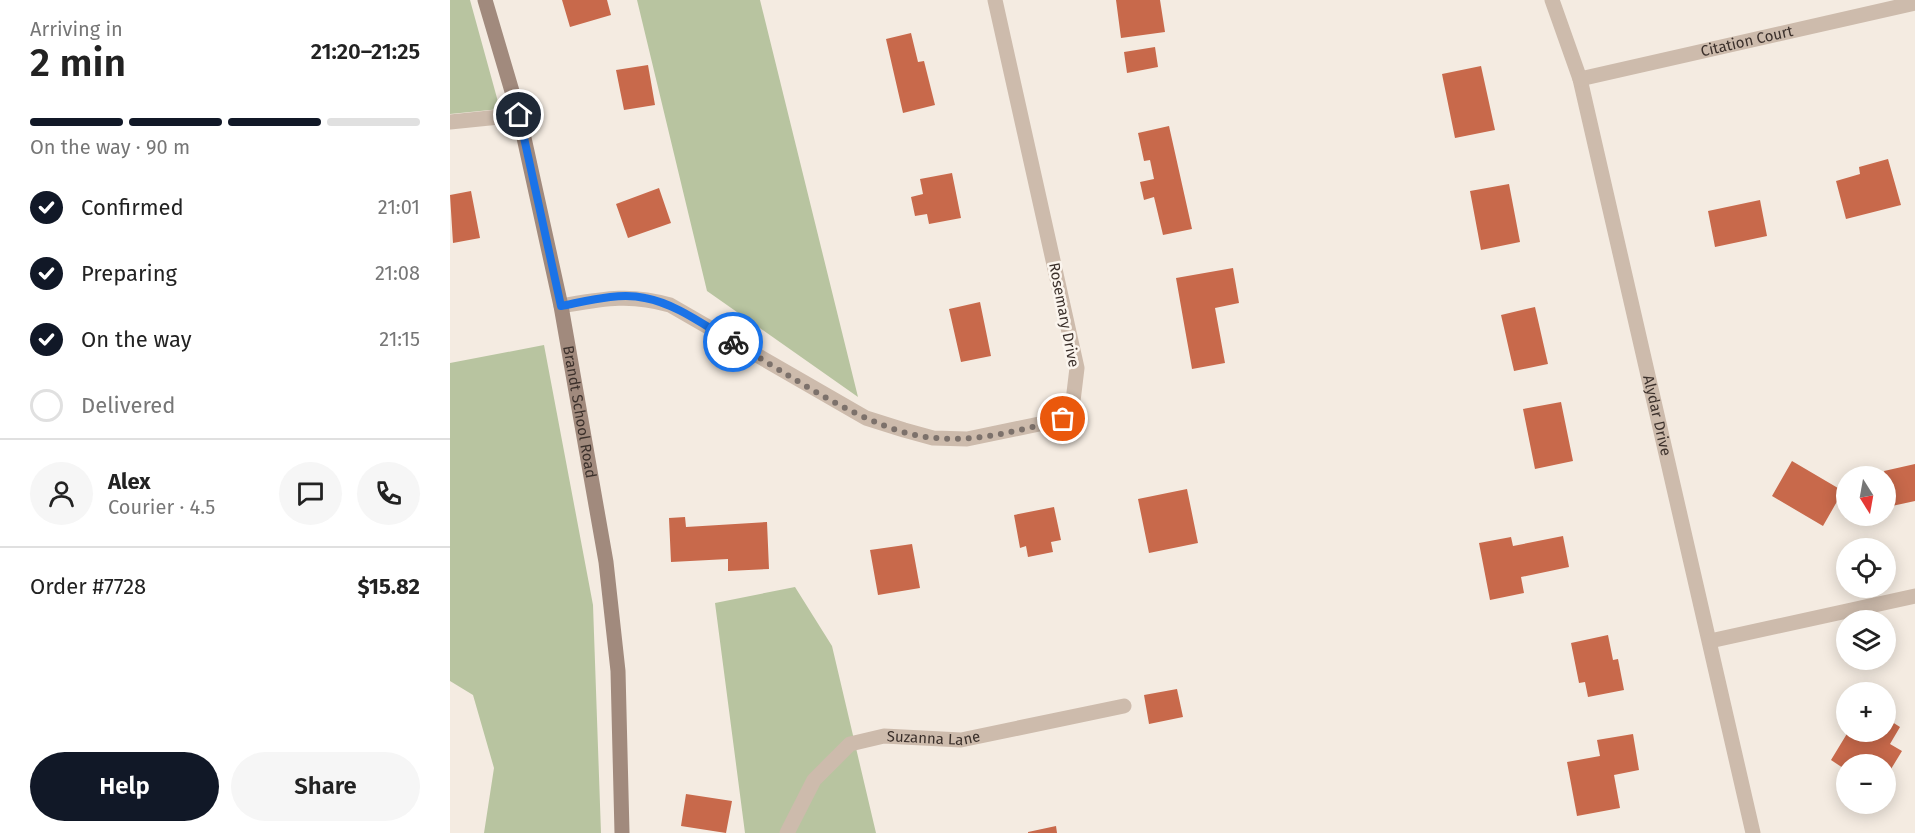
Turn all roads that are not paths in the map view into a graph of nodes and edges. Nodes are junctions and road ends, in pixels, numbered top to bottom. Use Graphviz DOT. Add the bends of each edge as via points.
graph roads {
  1 [pos="485,0"];
  2 [pos="995,0"];
  3 [pos="1552,0"];
  4 [pos="1915,3"];
  5 [pos="1580,79"];
  6 [pos="519,115"];
  7 [pos="450,122"];
  8 [pos="561,306"];
  9 [pos="1915,596"];
  10 [pos="1710,641"];
  11 [pos="1124,706"];
  12 [pos="622,833"];
  13 [pos="787,833"];
  14 [pos="1753,833"];
  1 -- 6 [label="street, Brandt School Road"];
  2 -- 8 [label="street, Rosemary Drive" via="1077,368 1073,401 1063,419 967,439 933,438 866,418 670,305 643,297 606,298"];
  3 -- 5 [label="street, Alydar Drive"];
  4 -- 5 [label="street, Citation Court"];
  5 -- 10 [label="street, Alydar Drive"];
  6 -- 7 [label="street"];
  6 -- 8 [label="street, Brandt School Road"];
  8 -- 12 [label="street, Brandt School Road" via="606,562 618,671"];
  9 -- 10 [label="street"];
  10 -- 14 [label="street, Alydar Drive"];
  11 -- 13 [label="street, Suzanna Lane" via="961,740 884,736 850,744 814,780"];
}
